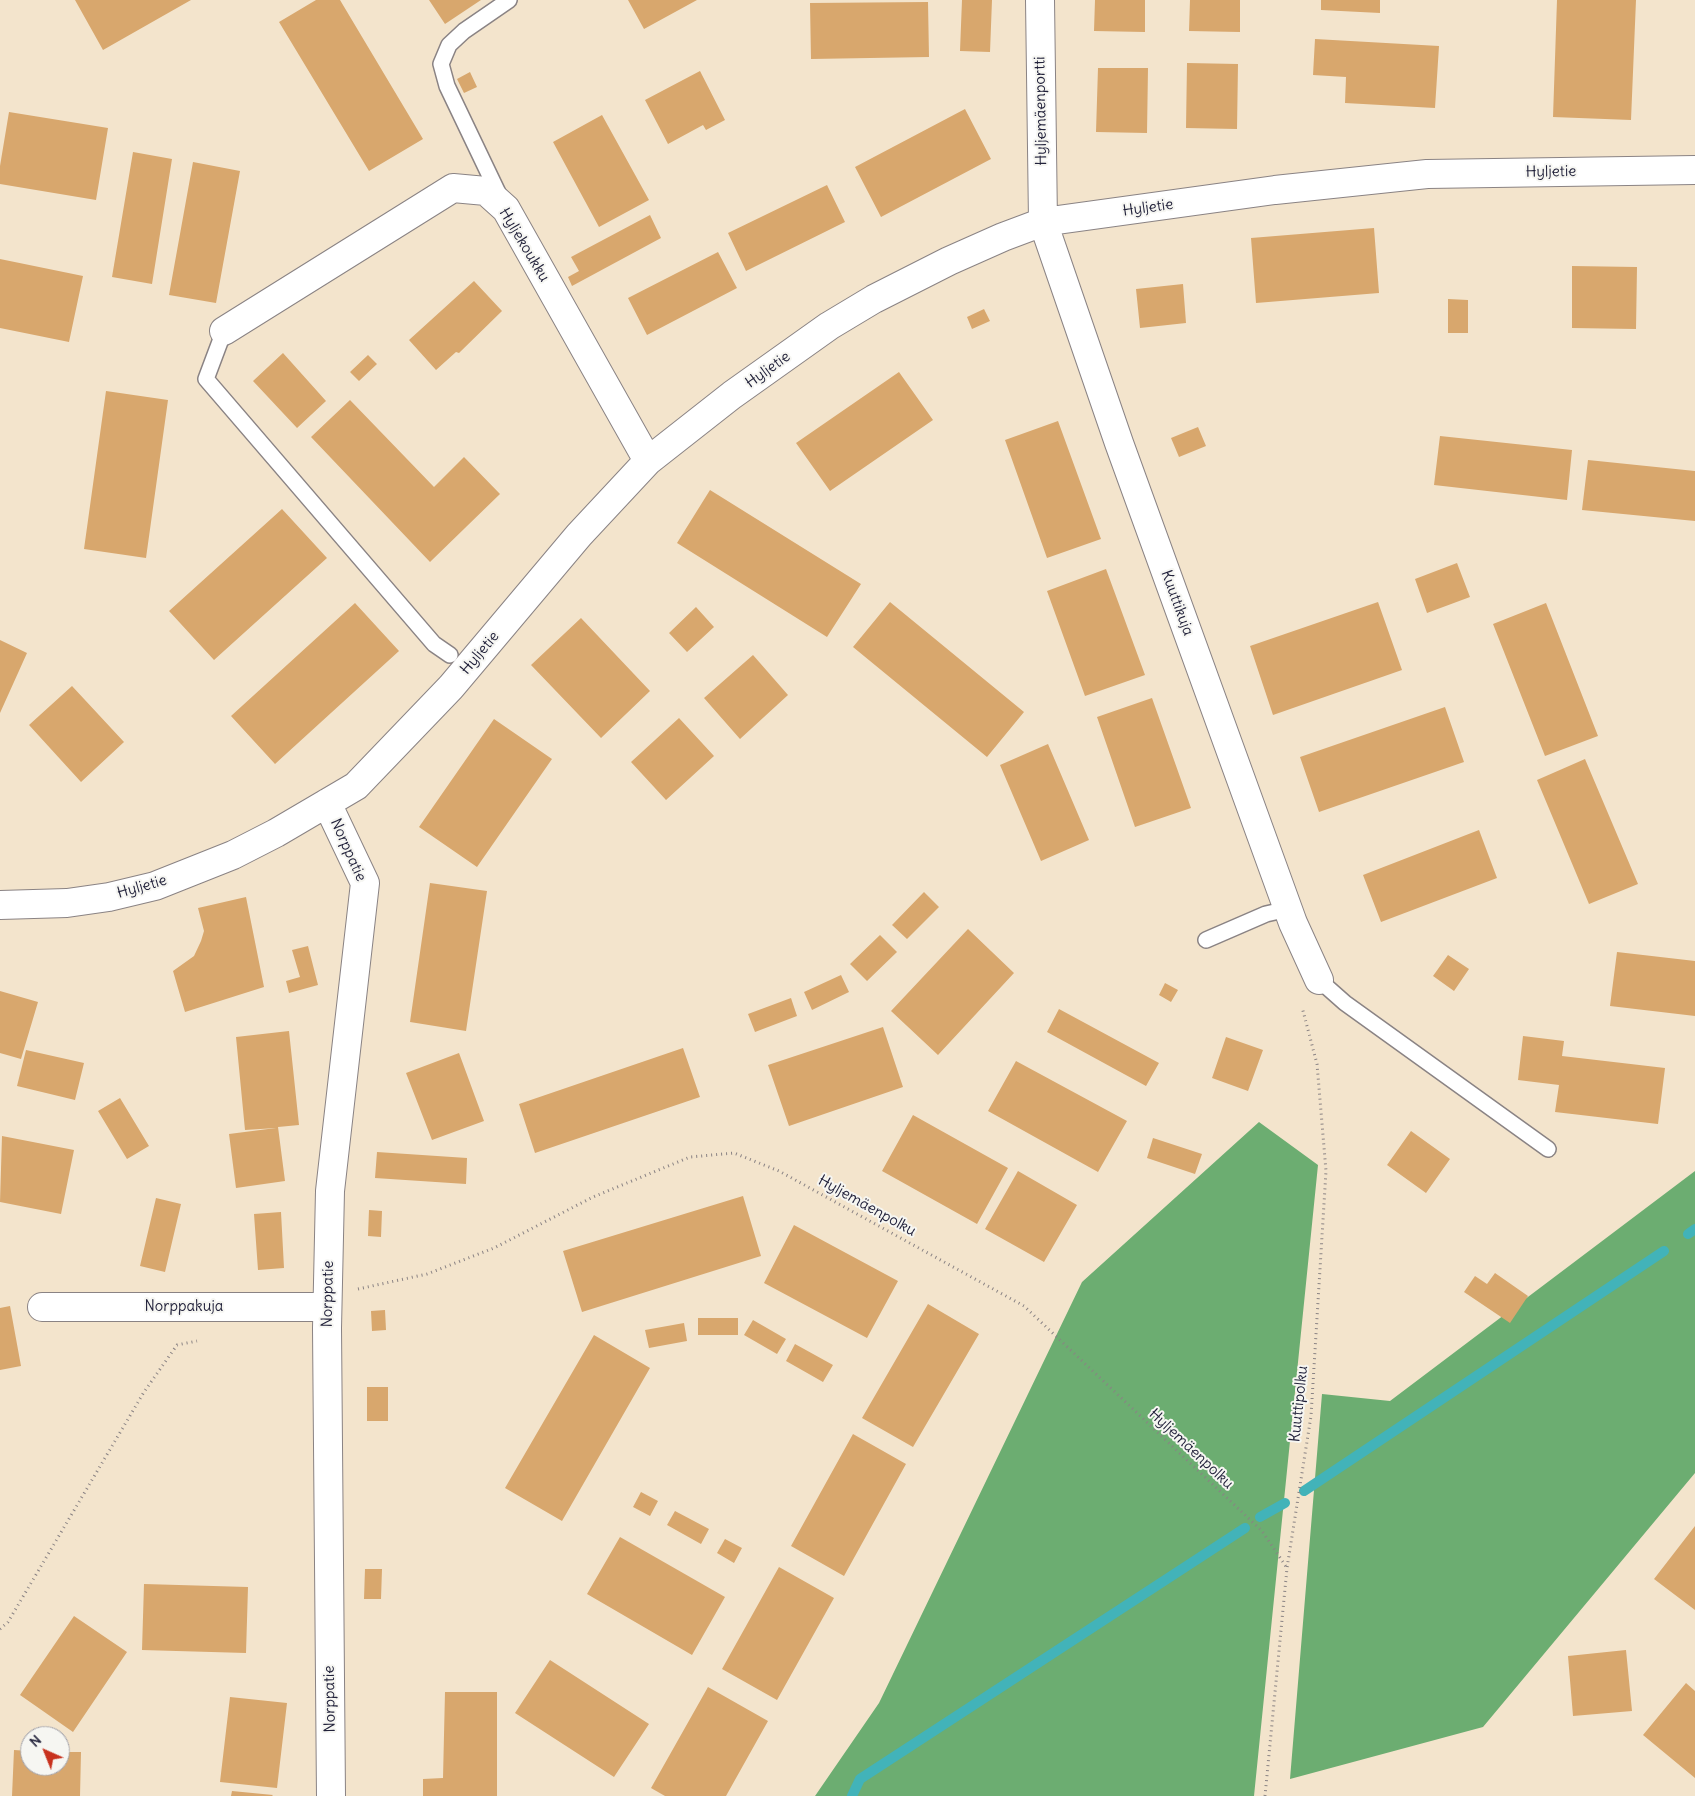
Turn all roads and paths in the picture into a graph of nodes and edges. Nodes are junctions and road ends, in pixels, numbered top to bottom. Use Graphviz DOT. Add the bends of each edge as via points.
graph roads {
  1 [pos="509,0"];
  2 [pos="1040,0"];
  3 [pos="1695,170"];
  4 [pos="506,210"];
  5 [pos="1043,222"];
  6 [pos="224,331"];
  7 [pos="648,461"];
  8 [pos="450,655"];
  9 [pos="327,803"];
  10 [pos="0,905"];
  11 [pos="1288,910"];
  12 [pos="1206,940"];
  13 [pos="1319,980"];
  14 [pos="1305,1015"];
  15 [pos="1548,1149"];
  16 [pos="355,1290"];
  17 [pos="42,1306"];
  18 [pos="327,1306"];
  19 [pos="205,1340"];
  20 [pos="1287,1568"];
  21 [pos="0,1629"];
  22 [pos="331,1796"];
  23 [pos="1266,1796"];
  1 -- 4 [label="lane" via="449,45 441,64 447,86"];
  2 -- 5 [label="street, Hyljemäenportti"];
  3 -- 5 [label="street, Hyljetie" via="1426,174 1275,190"];
  4 -- 6 [label="street, Hyljekoukku" via="486,191 453,188"];
  4 -- 7 [label="street, Hyljekoukku"];
  5 -- 7 [label="street, Hyljetie" via="949,261 829,326 732,395"];
  5 -- 11 [label="street, Kuuttikuja" via="1119,443"];
  6 -- 8 [label="lane" via="206,379 434,644"];
  7 -- 9 [label="street, Hyljetie" via="579,535 451,687 356,786"];
  9 -- 10 [label="street, Hyljetie" via="233,855 155,886 67,903"];
  9 -- 18 [label="street, Norppatie" via="365,882 330,1191"];
  11 -- 12 [label="lane" via="1266,914"];
  11 -- 13 [label="street, Kuuttikuja"];
  13 -- 15 [label="lane"];
  14 -- 20 [label="path, Kuuttipolku" via="1316,1064 1326,1171 1311,1416"];
  16 -- 20 [label="path, Hyljemäenpolku" via="427,1274 494,1248 593,1197 690,1157 734,1153 779,1171 1024,1306 1262,1531"];
  17 -- 18 [label="street, Norppakuja"];
  18 -- 22 [label="street, Norppatie"];
  19 -- 21 [label="path" via="177,1345 171,1353 144,1392 8,1622"];
  20 -- 23 [label="path, Kuuttipolku"];
}
